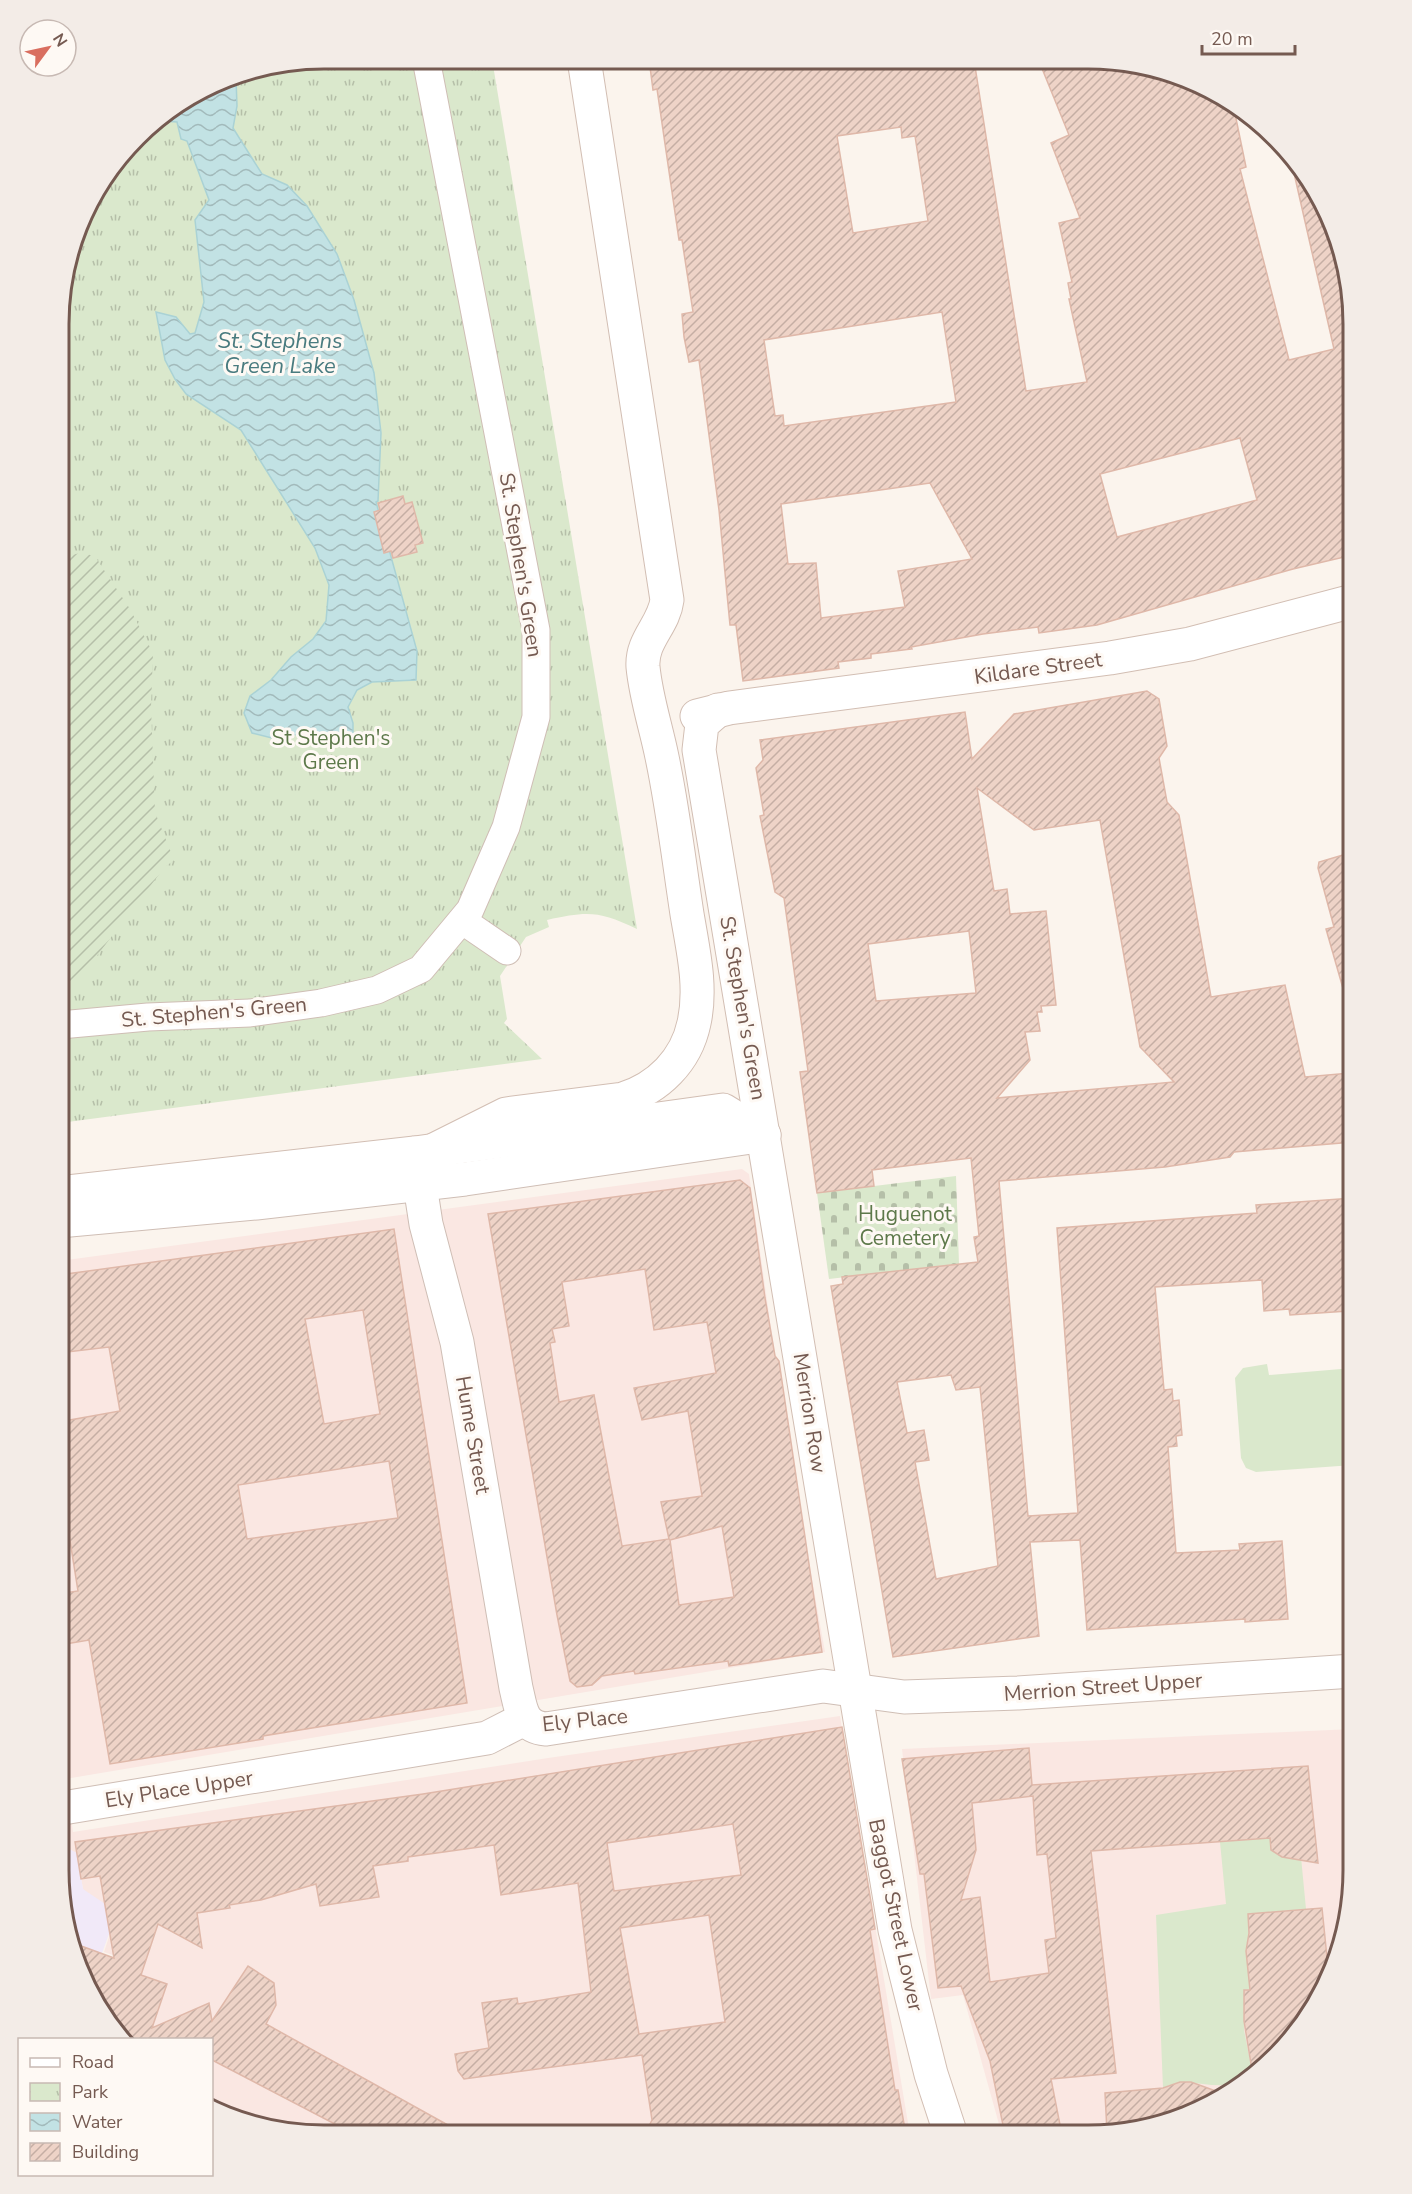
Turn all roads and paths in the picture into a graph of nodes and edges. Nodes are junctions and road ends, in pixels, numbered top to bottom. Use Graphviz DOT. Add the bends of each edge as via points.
graph roads {
  1 [pos="428,69"];
  2 [pos="586,69"];
  3 [pos="1343,604"];
  4 [pos="718,710"];
  5 [pos="662,757"];
  6 [pos="463,921"];
  7 [pos="507,951"];
  8 [pos="69,1024"];
  9 [pos="764,1135"];
  10 [pos="423,1162"];
  11 [pos="69,1192"];
  12 [pos="69,1220"];
  13 [pos="1343,1672"];
  14 [pos="854,1691"];
  15 [pos="524,1719"];
  16 [pos="288,1772"];
  17 [pos="69,1807"];
  18 [pos="948,2125"];
  1 -- 6 [label="street, St. Stephen's Green" via="536,630 538,669 536,717 517,794 482,888"];
  2 -- 5 [label="main road, St. Stephen's Green" via="667,600 643,656 649,706"];
  3 -- 4 [label="main road, Kildare Street" via="1201,641 1110,658"];
  4 -- 5 [label="main road, Kildare Street" via="680,724"];
  4 -- 9 [label="main road, St. Stephen's Green" via="702,724 699,750"];
  5 -- 10 [label="main road, St. Stephen's Green" via="697,974 694,1024 680,1056 666,1075 638,1094 506,1114"];
  6 -- 7 [label="street"];
  6 -- 8 [label="street, St. Stephen's Green" via="421,969 377,990 250,1013"];
  9 -- 10 [label="main road, St. Stephen's Green" via="723,1110"];
  9 -- 14 [label="main road, Merrion Row"];
  10 -- 11 [label="main road, St. Stephen's Green"];
  10 -- 12 [label="main road, St. Stephen's Green" via="256,1203"];
  10 -- 15 [label="main road, Hume Street" via="426,1224 457,1342"];
  13 -- 14 [label="main road, Merrion Street Upper" via="1018,1693 904,1697"];
  14 -- 15 [label="main road, Ely Place" via="823,1686 546,1729"];
  14 -- 18 [label="main road, Baggot Street Lower" via="896,1930 931,2074"];
  15 -- 16 [label="main road, Ely Place" via="486,1738"];
  16 -- 17 [label="main road, Ely Place Upper"];
}
